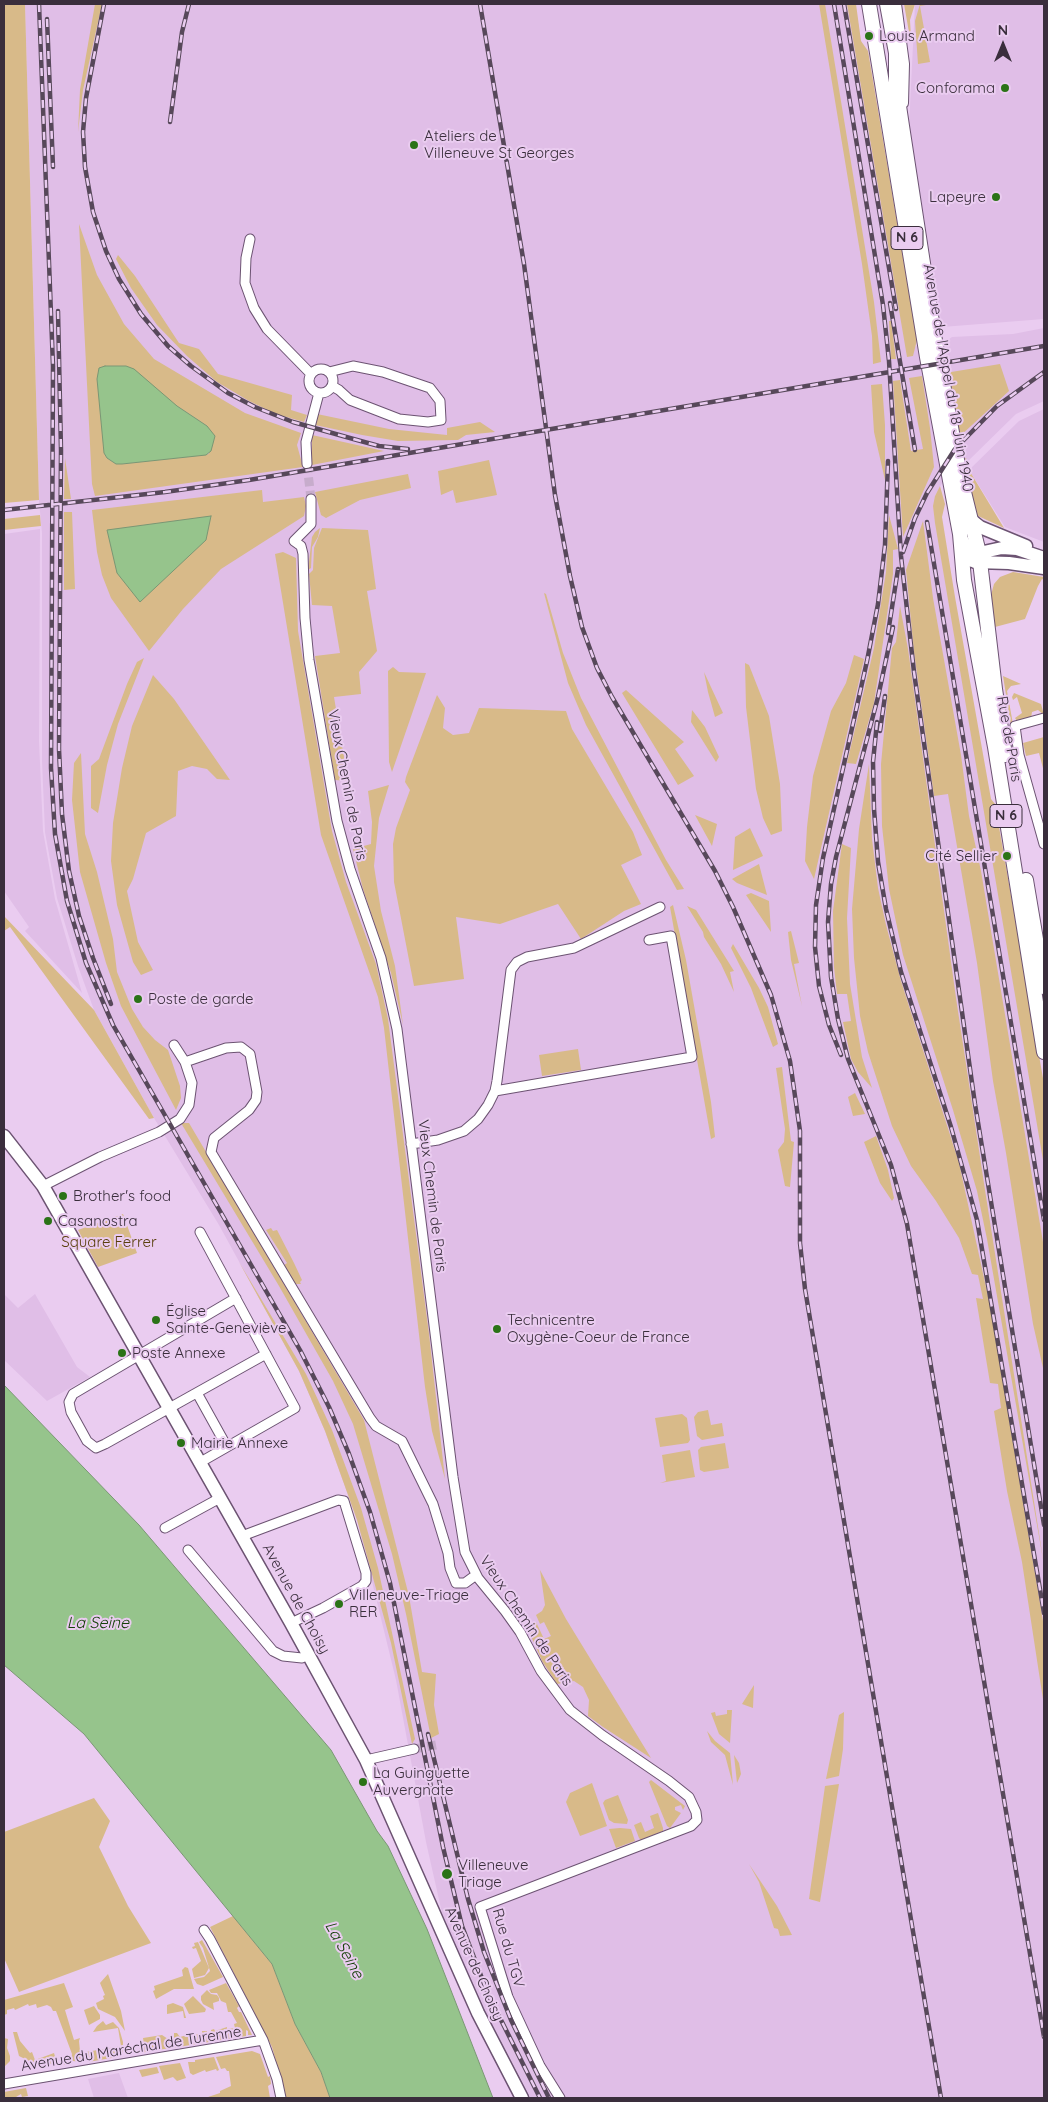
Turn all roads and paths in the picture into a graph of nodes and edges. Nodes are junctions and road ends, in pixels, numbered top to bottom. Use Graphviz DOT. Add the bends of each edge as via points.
graph roads {
  1 [pos="869,4"];
  2 [pos="887,4"];
  3 [pos="896,4"];
  4 [pos="902,126"];
  5 [pos="250,239"];
  6 [pos="329,372"];
  7 [pos="311,374"];
  8 [pos="332,386"];
  9 [pos="319,393"];
  10 [pos="307,464"];
  11 [pos="311,499"];
  12 [pos="970,519"];
  13 [pos="960,534"];
  14 [pos="1044,554"];
  15 [pos="1044,558"];
  16 [pos="979,563"];
  17 [pos="1044,568"];
  18 [pos="964,580"];
  19 [pos="1044,718"];
  20 [pos="1044,844"];
  21 [pos="660,907"];
  22 [pos="649,940"];
  23 [pos="1044,987"];
  24 [pos="174,1045"];
  25 [pos="1044,1052"];
  26 [pos="185,1062"];
  27 [pos="495,1091"];
  28 [pos="4,1136"];
  29 [pos="411,1144"];
  30 [pos="43,1186"];
  31 [pos="200,1232"];
  32 [pos="236,1298"];
  33 [pos="266,1354"];
  34 [pos="138,1355"];
  35 [pos="197,1393"];
  36 [pos="168,1409"];
  37 [pos="227,1447"];
  38 [pos="199,1463"];
  39 [pos="220,1498"];
  40 [pos="165,1528"];
  41 [pos="242,1536"];
  42 [pos="188,1550"];
  43 [pos="476,1575"];
  44 [pos="291,1623"];
  45 [pos="308,1654"];
  46 [pos="414,1749"];
  47 [pos="366,1760"];
  48 [pos="696,1820"];
  49 [pos="204,1930"];
  50 [pos="263,2040"];
  51 [pos="4,2084"];
  52 [pos="281,2098"];
  53 [pos="522,2098"];
  54 [pos="560,2098"];
  1 -- 13 [label="main road, Avenue de l'Appel du 18 Juin 1940 / N 6"];
  2 -- 4 [label="main road, N 6" via="896,53 896,86"];
  3 -- 4 [label="street" via="904,64"];
  4 -- 12 [label="main road, N 6" via="935,342"];
  5 -- 7 [label="street" via="246,283 254,308 267,329"];
  6 -- 7 [label="street" via="320,369"];
  6 -- 8 [label="street"];
  6 -- 8 [label="street" via="353,366 430,388 440,401 441,420 399,419 350,400"];
  7 -- 9 [label="street" via="310,387"];
  8 -- 9 [label="street"];
  9 -- 10 [label="street" via="306,442"];
  11 -- 29 [label="street, Vieux Chemin de Paris" via="311,524 294,541 301,546 303,554 309,660 337,821 390,994"];
  12 -- 14 [label="main road" via="980,527"];
  12 -- 16 [label="main road, N 6"];
  13 -- 16 [label="main road" via="969,556"];
  13 -- 18 [label="main road, Avenue de l'Appel du 18 Juin 1940 / N 6"];
  15 -- 16 [label="main road" via="1005,548"];
  16 -- 17 [label="main road"];
  16 -- 18 [label="main road" via="966,572"];
  16 -- 23 [label="main road, Rue de Paris / N 6" via="1002,734"];
  18 -- 25 [label="main road, Rue de Paris / N 6"];
  19 -- 20 [label="street" via="1015,726 1019,755"];
  21 -- 27 [label="street" via="574,948 527,957 514,965"];
  22 -- 27 [label="street" via="671,936 692,1057"];
  24 -- 26 [label="street"];
  26 -- 30 [label="street" via="192,1083 191,1097 180,1119"];
  26 -- 43 [label="street" via="226,1048 241,1047 250,1054 256,1100 249,1110 214,1138 211,1152 370,1418 376,1426 402,1441 433,1504 456,1583 465,1583"];
  27 -- 29 [label="street" via="483,1113 464,1131 438,1140"];
  28 -- 30 [label="main road, Avenue de Choisy"];
  29 -- 43 [label="street, Vieux Chemin de Paris" via="460,1525 466,1552"];
  30 -- 34 [label="main road, Avenue de Choisy"];
  31 -- 32 [label="street"];
  32 -- 33 [label="street"];
  32 -- 34 [label="street"];
  33 -- 35 [label="street"];
  33 -- 37 [label="street" via="295,1408"];
  34 -- 36 [label="main road, Avenue de Choisy"];
  34 -- 36 [label="street" via="73,1394 69,1402 71,1412 87,1441 96,1448"];
  35 -- 36 [label="street"];
  35 -- 37 [label="street"];
  36 -- 38 [label="main road, Avenue de Choisy"];
  37 -- 38 [label="street"];
  38 -- 39 [label="main road, Avenue de Choisy"];
  39 -- 40 [label="street"];
  39 -- 41 [label="main road, Avenue de Choisy"];
  41 -- 44 [label="main road, Avenue de Choisy"];
  41 -- 44 [label="street" via="338,1500 344,1501 366,1581 323,1608"];
  42 -- 45 [label="street" via="273,1651 302,1658"];
  43 -- 48 [label="street, Vieux Chemin de Paris" via="510,1618 541,1671 570,1710 689,1797"];
  44 -- 45 [label="main road, Avenue de Choisy"];
  45 -- 47 [label="main road, Avenue de Choisy"];
  46 -- 47 [label="street"];
  47 -- 53 [label="main road, Avenue de Choisy" via="478,2013"];
  48 -- 54 [label="street, Rue du TGV" via="691,1826 480,1907 508,1997 540,2066"];
  49 -- 50 [label="street, Avenue du Maréchal de Turenne"];
  50 -- 51 [label="street, Avenue du Maréchal de Turenne"];
  50 -- 52 [label="street, Avenue du Maréchal de Turenne"];
}
